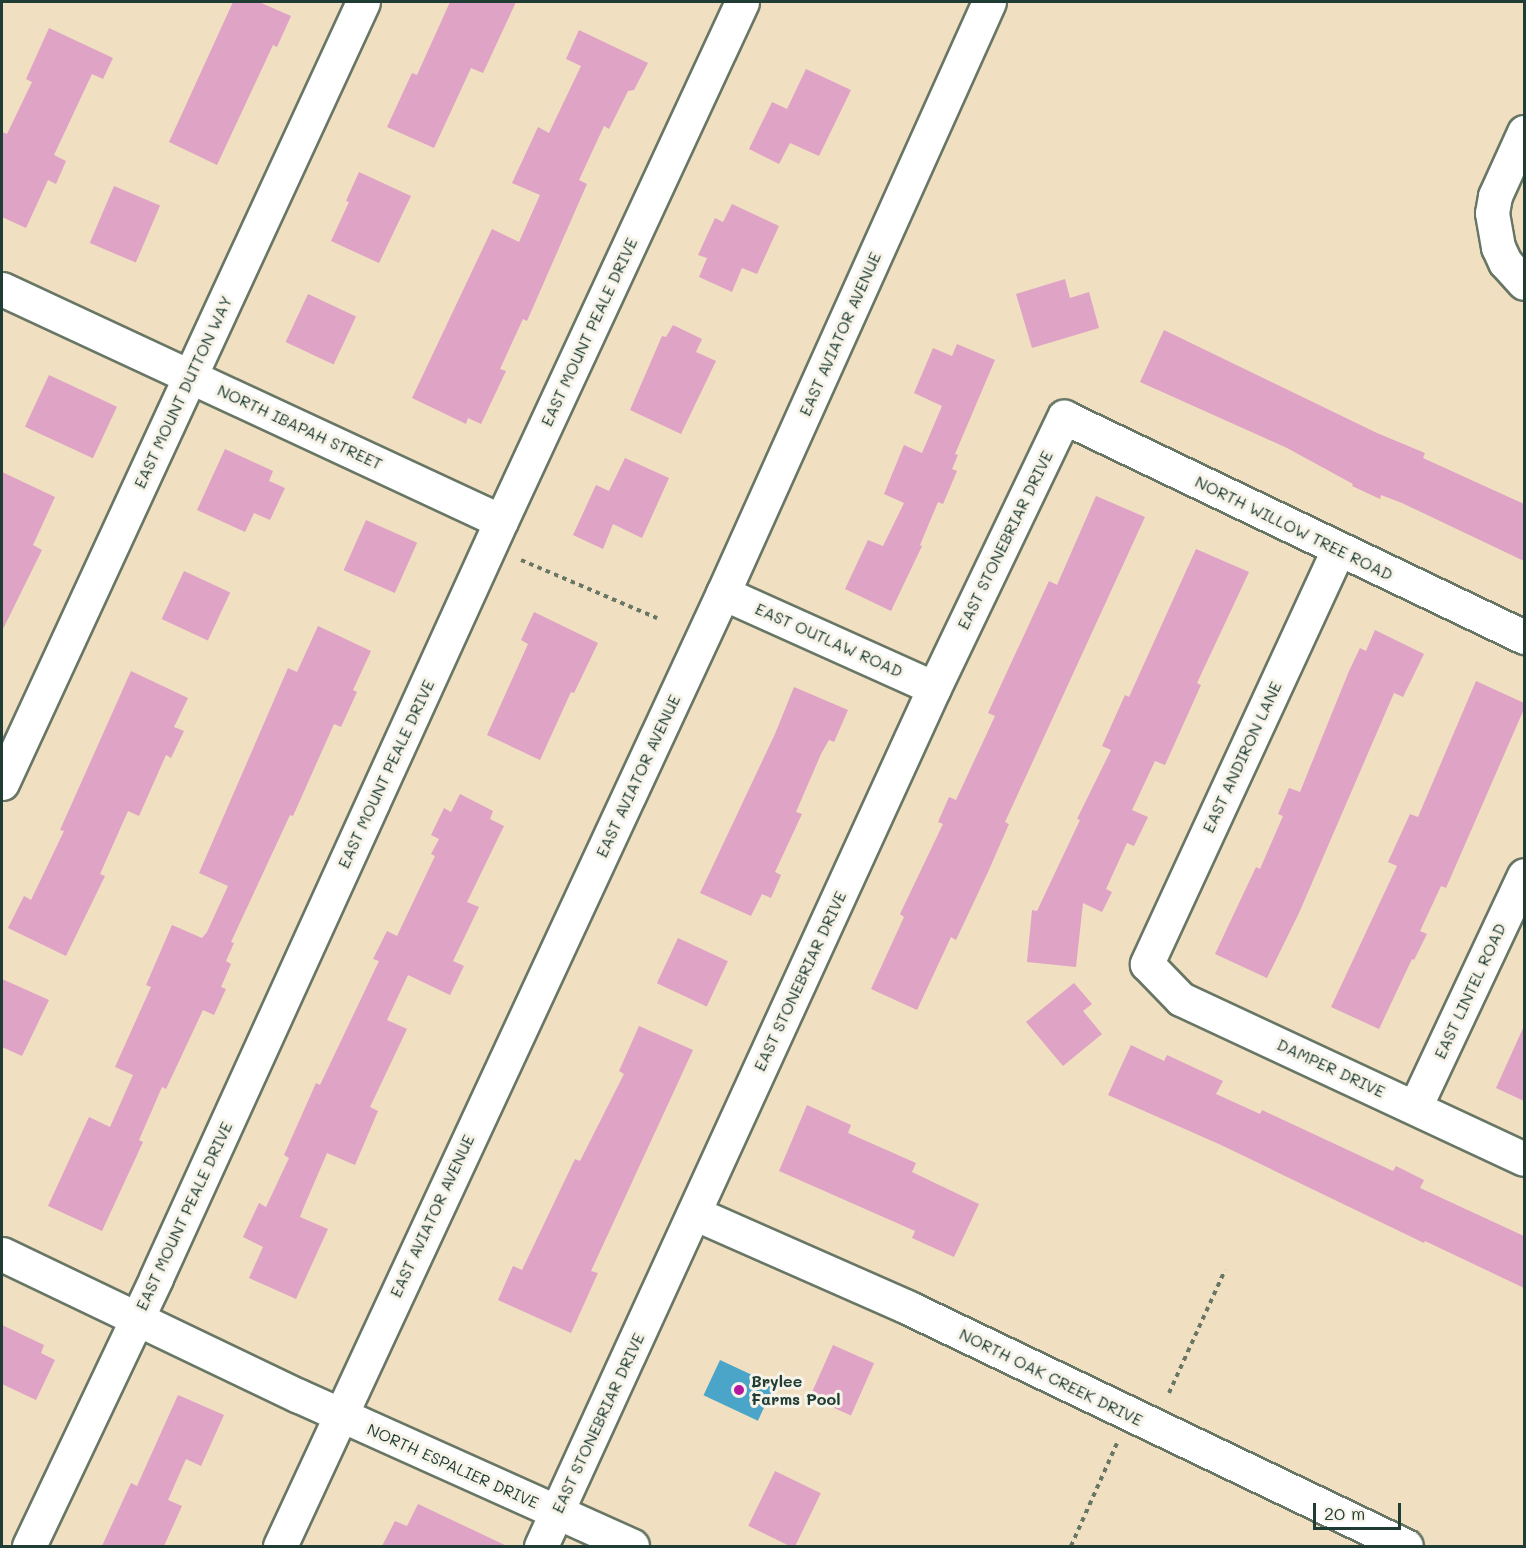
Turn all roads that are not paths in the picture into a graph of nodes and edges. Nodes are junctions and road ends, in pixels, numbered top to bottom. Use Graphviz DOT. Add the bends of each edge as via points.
graph roads {
  1 [pos="363,2"];
  2 [pos="742,2"];
  3 [pos="989,2"];
  4 [pos="1524,132"];
  5 [pos="1524,283"];
  6 [pos="2,289"];
  7 [pos="190,376"];
  8 [pos="1064,417"];
  9 [pos="501,521"];
  10 [pos="1338,550"];
  11 [pos="723,593"];
  12 [pos="1524,637"];
  13 [pos="934,688"];
  14 [pos="2,783"];
  15 [pos="1524,875"];
  16 [pos="1147,964"];
  17 [pos="1415,1107"];
  18 [pos="1524,1159"];
  19 [pos="694,1213"];
  20 [pos="2,1254"];
  21 [pos="137,1318"];
  22 [pos="340,1415"];
  23 [pos="556,1512"];
  24 [pos="29,1546"];
  25 [pos="280,1546"];
  26 [pos="540,1546"];
  27 [pos="632,1546"];
  28 [pos="1406,1546"];
  1 -- 7 [label="street, EAST MOUNT DUTTON WAY"];
  2 -- 9 [label="street, EAST MOUNT PEALE DRIVE"];
  3 -- 11 [label="street, EAST AVIATOR AVENUE"];
  4 -- 5 [label="street" via="1495,196 1492,213 1498,248"];
  6 -- 7 [label="street, NORTH IBAPAH STREET"];
  7 -- 9 [label="street, NORTH IBAPAH STREET"];
  7 -- 14 [label="street, EAST MOUNT DUTTON WAY"];
  8 -- 10 [label="street, NORTH WILLOW TREE ROAD"];
  8 -- 13 [label="street, EAST STONEBRIAR DRIVE"];
  9 -- 21 [label="street, EAST MOUNT PEALE DRIVE"];
  10 -- 12 [label="street, NORTH WILLOW TREE ROAD"];
  10 -- 16 [label="street, EAST ANDIRON LANE"];
  11 -- 13 [label="street, EAST OUTLAW ROAD"];
  11 -- 22 [label="street, EAST AVIATOR AVENUE"];
  13 -- 19 [label="street, EAST STONEBRIAR DRIVE"];
  15 -- 17 [label="street, EAST LINTEL ROAD"];
  16 -- 17 [label="street, DAMPER DRIVE" via="1181,999"];
  17 -- 18 [label="street, DAMPER DRIVE"];
  19 -- 23 [label="street, EAST STONEBRIAR DRIVE"];
  19 -- 28 [label="street, NORTH OAK CREEK DRIVE" via="906,1307"];
  20 -- 21 [label="street, NORTH ESPALIER DRIVE"];
  21 -- 22 [label="street, NORTH ESPALIER DRIVE"];
  21 -- 24 [label="street, EAST MOUNT PEALE DRIVE"];
  22 -- 23 [label="street, NORTH ESPALIER DRIVE"];
  22 -- 25 [label="street, EAST AVIATOR AVENUE"];
  23 -- 26 [label="street, EAST STONEBRIAR DRIVE"];
  23 -- 27 [label="street, NORTH ESPALIER DRIVE"];
}
